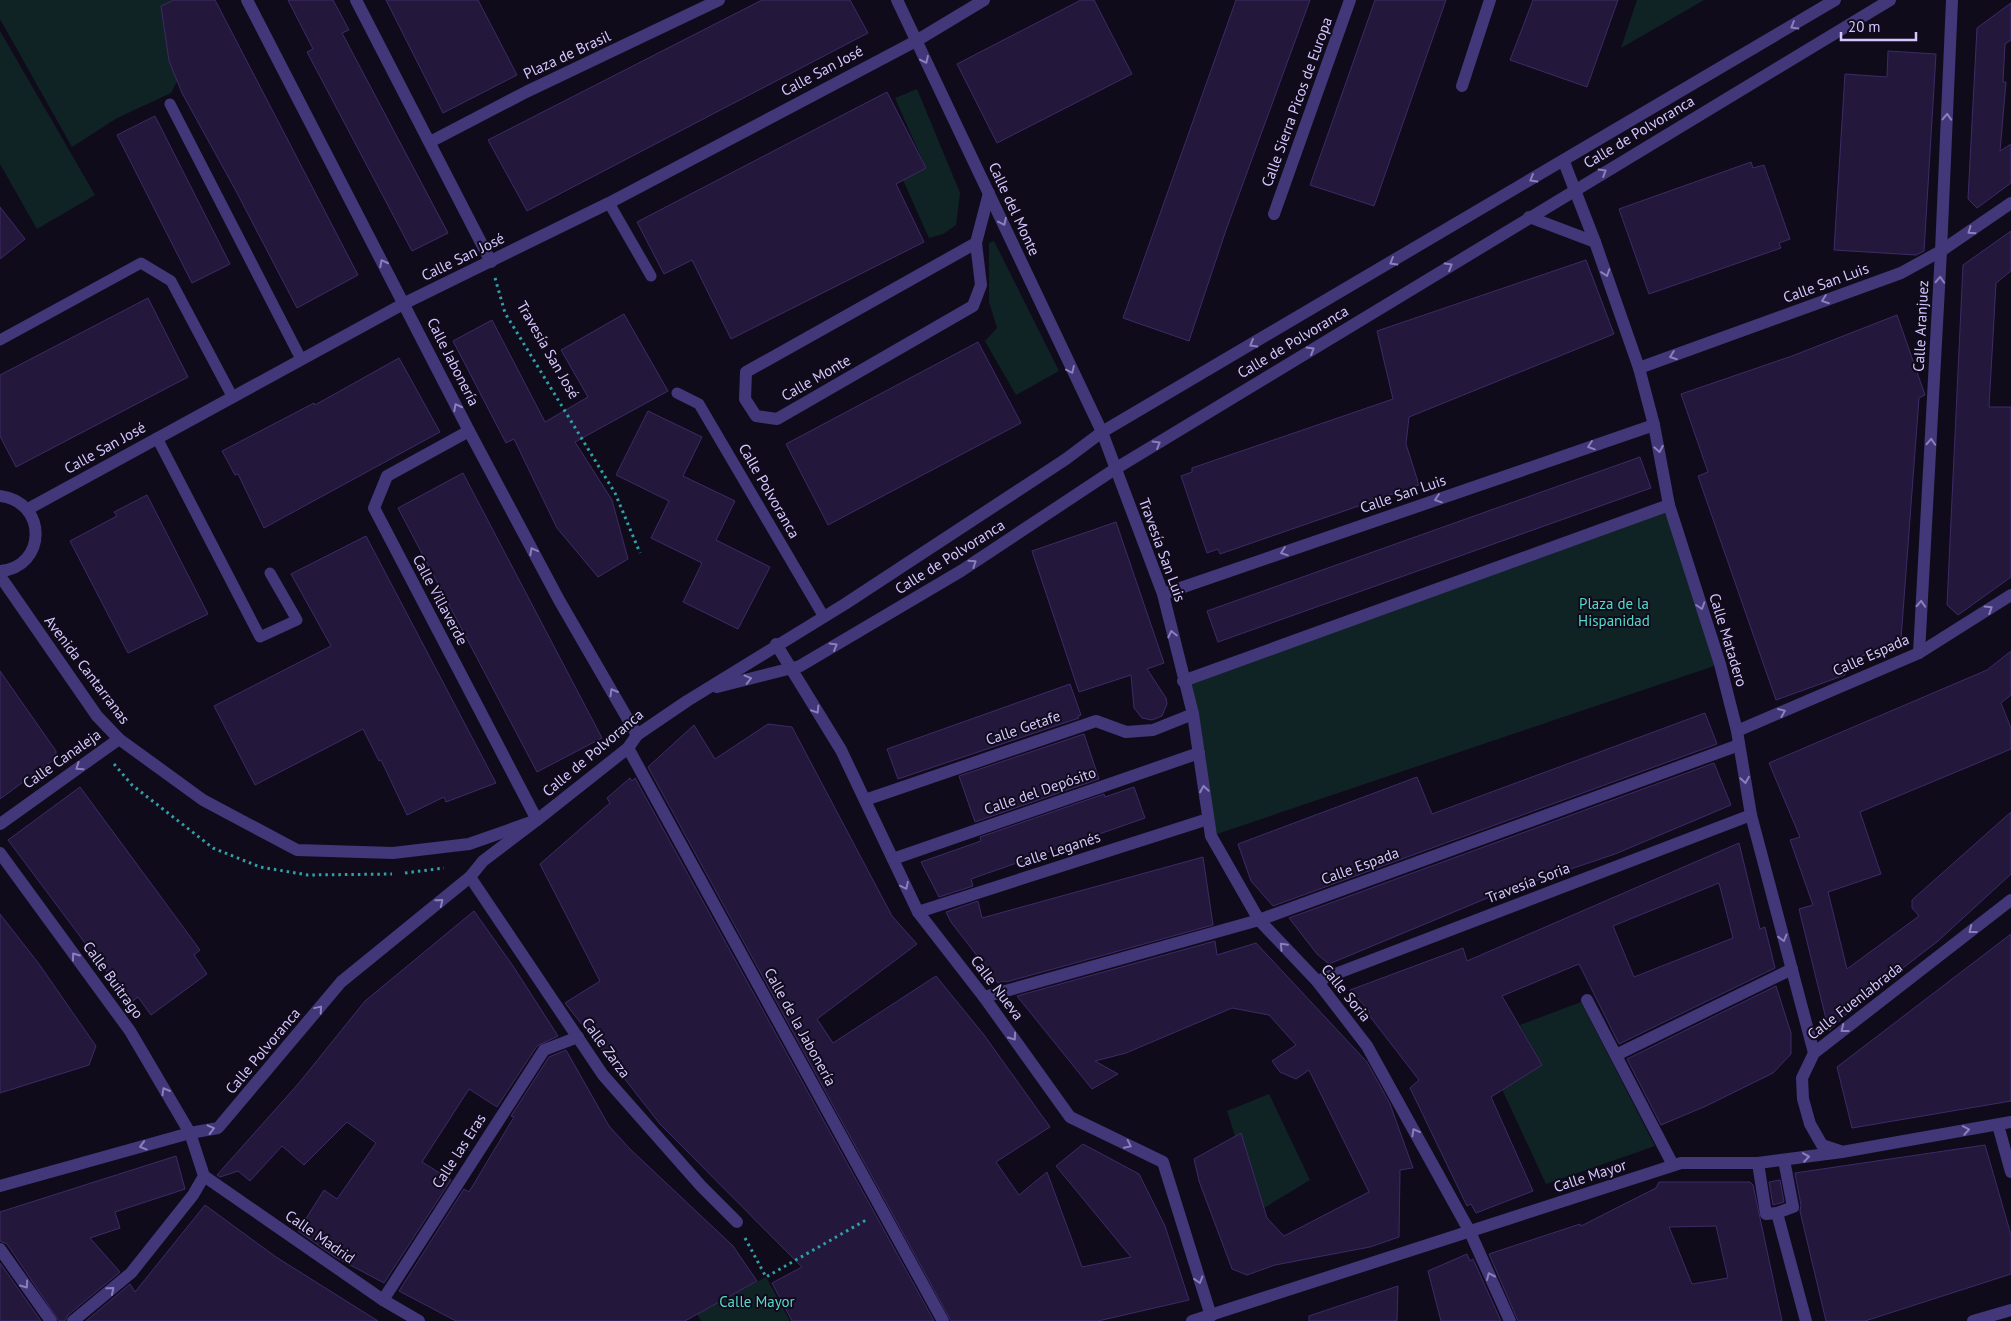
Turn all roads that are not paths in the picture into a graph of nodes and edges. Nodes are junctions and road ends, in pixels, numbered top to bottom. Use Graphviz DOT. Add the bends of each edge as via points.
graph roads {
  1 [pos="247,0"];
  2 [pos="356,0"];
  3 [pos="719,0"];
  4 [pos="897,0"];
  5 [pos="984,0"];
  6 [pos="1350,0"];
  7 [pos="1490,0"];
  8 [pos="1835,0"];
  9 [pos="1890,0"];
  10 [pos="1952,0"];
  11 [pos="916,41"];
  12 [pos="1462,86"];
  13 [pos="170,104"];
  14 [pos="430,142"];
  15 [pos="1564,162"];
  16 [pos="1575,190"];
  17 [pos="989,193"];
  18 [pos="2011,202"];
  19 [pos="609,203"];
  20 [pos="1274,214"];
  21 [pos="1529,217"];
  22 [pos="1595,242"];
  23 [pos="976,243"];
  24 [pos="1942,251"];
  25 [pos="491,262"];
  26 [pos="651,276"];
  27 [pos="405,303"];
  28 [pos="0,340"];
  29 [pos="301,359"];
  30 [pos="1639,368"];
  31 [pos="677,393"];
  32 [pos="232,396"];
  33 [pos="1654,425"];
  34 [pos="469,432"];
  35 [pos="1102,432"];
  36 [pos="157,438"];
  37 [pos="1115,469"];
  38 [pos="0,496"];
  39 [pos="1669,505"];
  40 [pos="28,509"];
  41 [pos="0,571"];
  42 [pos="270,573"];
  43 [pos="0,576"];
  44 [pos="1162,594"];
  45 [pos="2011,595"];
  46 [pos="824,617"];
  47 [pos="776,644"];
  48 [pos="1918,653"];
  49 [pos="791,668"];
  50 [pos="1183,681"];
  51 [pos="705,690"];
  52 [pos="1193,714"];
  53 [pos="1737,731"];
  54 [pos="638,734"];
  55 [pos="119,739"];
  56 [pos="1739,745"];
  57 [pos="628,748"];
  58 [pos="1199,753"];
  59 [pos="865,800"];
  60 [pos="1751,815"];
  61 [pos="1208,819"];
  62 [pos="537,820"];
  63 [pos="0,824"];
  64 [pos="469,844"];
  65 [pos="0,853"];
  66 [pos="892,859"];
  67 [pos="470,877"];
  68 [pos="2011,900"];
  69 [pos="918,912"];
  70 [pos="1259,920"];
  71 [pos="1792,969"];
  72 [pos="1317,981"];
  73 [pos="984,997"];
  74 [pos="1587,1000"];
  75 [pos="578,1037"];
  76 [pos="1814,1053"];
  77 [pos="1616,1055"];
  78 [pos="2005,1124"];
  79 [pos="190,1133"];
  80 [pos="1842,1152"];
  81 [pos="1784,1160"];
  82 [pos="1758,1163"];
  83 [pos="1673,1165"];
  84 [pos="2011,1172"];
  85 [pos="204,1176"];
  86 [pos="0,1186"];
  87 [pos="1777,1213"];
  88 [pos="737,1222"];
  89 [pos="1470,1232"];
  90 [pos="0,1249"];
  91 [pos="383,1300"];
  92 [pos="2011,1310"];
  93 [pos="1211,1316"];
  94 [pos="51,1321"];
  95 [pos="73,1321"];
  96 [pos="418,1321"];
  97 [pos="943,1321"];
  98 [pos="1192,1321"];
  99 [pos="1510,1321"];
  100 [pos="1806,1321"];
  101 [pos="1973,1321"];
  27 -- 1 [label="street, Calle Jabonería, one-way"];
  2 -- 14 [label="street"];
  3 -- 14 [label="street, Plaza de Brasil" via="526,92"];
  4 -- 11 [label="street, Calle del Monte"];
  5 -- 11 [label="street, Calle San José"];
  6 -- 20 [label="street, Calle Sierra Picos de Europa"];
  7 -- 12 [label="street"];
  8 -- 15 [label="street, Calle de Polvoranca, one-way"];
  16 -- 9 [label="street, Calle de Polvoranca, one-way"];
  24 -- 10 [label="street, Calle Aranjuez, one-way"];
  11 -- 17 [label="street, Calle del Monte, one-way"];
  11 -- 19 [label="street, Calle San José"];
  13 -- 29 [label="lane"];
  14 -- 25 [label="street"];
  15 -- 16 [label="street, Calle Matadero"];
  15 -- 35 [label="street, Calle de Polvoranca, one-way"];
  16 -- 21 [label="street, Calle de Polvoranca"];
  16 -- 22 [label="street, Calle Matadero"];
  17 -- 23 [label="street, Calle Monte"];
  17 -- 35 [label="street, Calle del Monte, one-way"];
  18 -- 24 [label="street, Calle San Luis, one-way"];
  19 -- 25 [label="street, Calle San José"];
  19 -- 26 [label="lane"];
  21 -- 22 [label="street"];
  37 -- 21 [label="street, Calle de Polvoranca, one-way"];
  22 -- 30 [label="street, Calle Matadero, one-way"];
  23 -- 23 [label="street, Calle Monte" via="746,372 745,399 756,416 777,419 973,306 981,285"];
  24 -- 30 [label="street, Calle San Luis, one-way" via="1901,273"];
  48 -- 24 [label="street, Calle Aranjuez, one-way"];
  25 -- 27 [label="street, Calle San José"];
  27 -- 29 [label="street, Calle San José"];
  34 -- 27 [label="street, Calle Jabonería, one-way"];
  28 -- 32 [label="lane" via="142,263 171,281"];
  29 -- 32 [label="street, Calle San José"];
  30 -- 33 [label="street, Calle Matadero"];
  31 -- 46 [label="lane, Calle Polvoranca" via="699,404"];
  32 -- 36 [label="street, Calle San José"];
  33 -- 39 [label="street, Calle Matadero, one-way"];
  33 -- 44 [label="street, Calle San Luis, one-way"];
  54 -- 34 [label="street, Calle Jabonería, one-way" via="558,600"];
  34 -- 62 [label="street, Calle Villaverde" via="387,476 374,508"];
  35 -- 37 [label="street, Travesía San Luis"];
  35 -- 46 [label="street, Calle de Polvoranca" via="1066,460"];
  36 -- 40 [label="street, Calle San José"];
  36 -- 42 [label="lane" via="260,637 297,620"];
  37 -- 44 [label="street, Travesía San Luis"];
  49 -- 37 [label="street, Calle de Polvoranca, one-way" via="800,666 961,571"];
  38 -- 40 [label="street" via="19,501"];
  39 -- 50 [label="street"];
  39 -- 53 [label="street, Calle Matadero, one-way" via="1720,664"];
  40 -- 41 [label="street" via="36,534 34,548 26,559"];
  43 -- 55 [label="street, Avenida Cantarranas" via="98,716"];
  50 -- 44 [label="street, Travesía San Luis, one-way"];
  48 -- 45 [label="street, Calle Espada, one-way"];
  46 -- 47 [label="street, Calle de Polvoranca"];
  47 -- 49 [label="street, Calle Nueva"];
  47 -- 51 [label="street, Calle de Polvoranca"];
  53 -- 48 [label="street, Calle Espada, one-way"];
  51 -- 49 [label="street, Calle de Polvoranca, one-way"];
  49 -- 59 [label="street, Calle Nueva, one-way" via="841,750"];
  50 -- 52 [label="street, Calle Soria"];
  51 -- 54 [label="street, Calle de Polvoranca"];
  52 -- 58 [label="street, Calle Soria"];
  52 -- 59 [label="street, Calle Getafe" via="1153,730 1126,732 1096,720"];
  53 -- 56 [label="street, Calle Matadero"];
  54 -- 57 [label="street, Calle de Polvoranca"];
  55 -- 63 [label="street, Calle Canaleja, one-way"];
  55 -- 64 [label="street, Avenida Cantarranas" via="203,800 297,850 393,853"];
  56 -- 60 [label="street, Calle Matadero, one-way"];
  56 -- 70 [label="street, Calle Espada"];
  57 -- 62 [label="street, Calle de Polvoranca"];
  57 -- 97 [label="street, Calle de la Jabonería"];
  61 -- 58 [label="street, Calle Soria, one-way"];
  58 -- 66 [label="street, Calle del Depósito"];
  59 -- 66 [label="street, Calle Nueva"];
  60 -- 71 [label="street, Calle Matadero, one-way"];
  60 -- 72 [label="street, Travesía Soria"];
  61 -- 69 [label="street, Calle Leganés"];
  61 -- 70 [label="street, Calle Soria" via="1211,836"];
  62 -- 64 [label="street, Calle de Polvoranca"];
  62 -- 67 [label="street, Calle Polvoranca" via="483,861"];
  79 -- 65 [label="street, Calle Buitrago, one-way" via="130,1031"];
  66 -- 69 [label="street, Calle Nueva, one-way"];
  67 -- 75 [label="street, Calle Zarza"];
  79 -- 67 [label="street, Calle Polvoranca, one-way" via="218,1128 341,982"];
  68 -- 76 [label="street, Calle Fuenlabrada, one-way"];
  69 -- 73 [label="street, Calle Nueva"];
  72 -- 70 [label="street, Calle Soria, one-way"];
  70 -- 73 [label="street, Calle Espada"];
  71 -- 76 [label="street, Calle Matadero"];
  71 -- 77 [label="street"];
  89 -- 72 [label="street, Calle Soria, one-way" via="1367,1046"];
  73 -- 93 [label="street, Calle Nueva, one-way" via="1070,1117 1163,1162"];
  74 -- 77 [label="street"];
  75 -- 88 [label="street, Calle Zarza" via="602,1075"];
  75 -- 91 [label="street, Calle las Eras" via="544,1050"];
  76 -- 80 [label="street, Calle Fuenlabrada" via="1802,1078 1803,1099 1810,1124 1822,1145"];
  77 -- 83 [label="street"];
  80 -- 78 [label="street, Calle Mayor, one-way"];
  78 -- 84 [label="street"];
  79 -- 85 [label="street"];
  79 -- 86 [label="street, one-way"];
  81 -- 80 [label="street, Calle Mayor, one-way"];
  81 -- 82 [label="street, Calle Mayor"];
  81 -- 87 [label="street" via="1792,1208"];
  82 -- 83 [label="street, Calle Mayor"];
  82 -- 87 [label="street" via="1766,1214"];
  83 -- 89 [label="street, Calle Mayor"];
  85 -- 91 [label="street, Calle Madrid"];
  95 -- 85 [label="street, one-way" via="130,1274 193,1195"];
  87 -- 100 [label="street"];
  89 -- 93 [label="street, Calle Mayor"];
  99 -- 89 [label="street, Calle Soria, one-way"];
  90 -- 94 [label="street, one-way"];
  91 -- 96 [label="street, Calle Madrid"];
  92 -- 101 [label="street"];
  93 -- 98 [label="street, Calle Mayor"];
}
